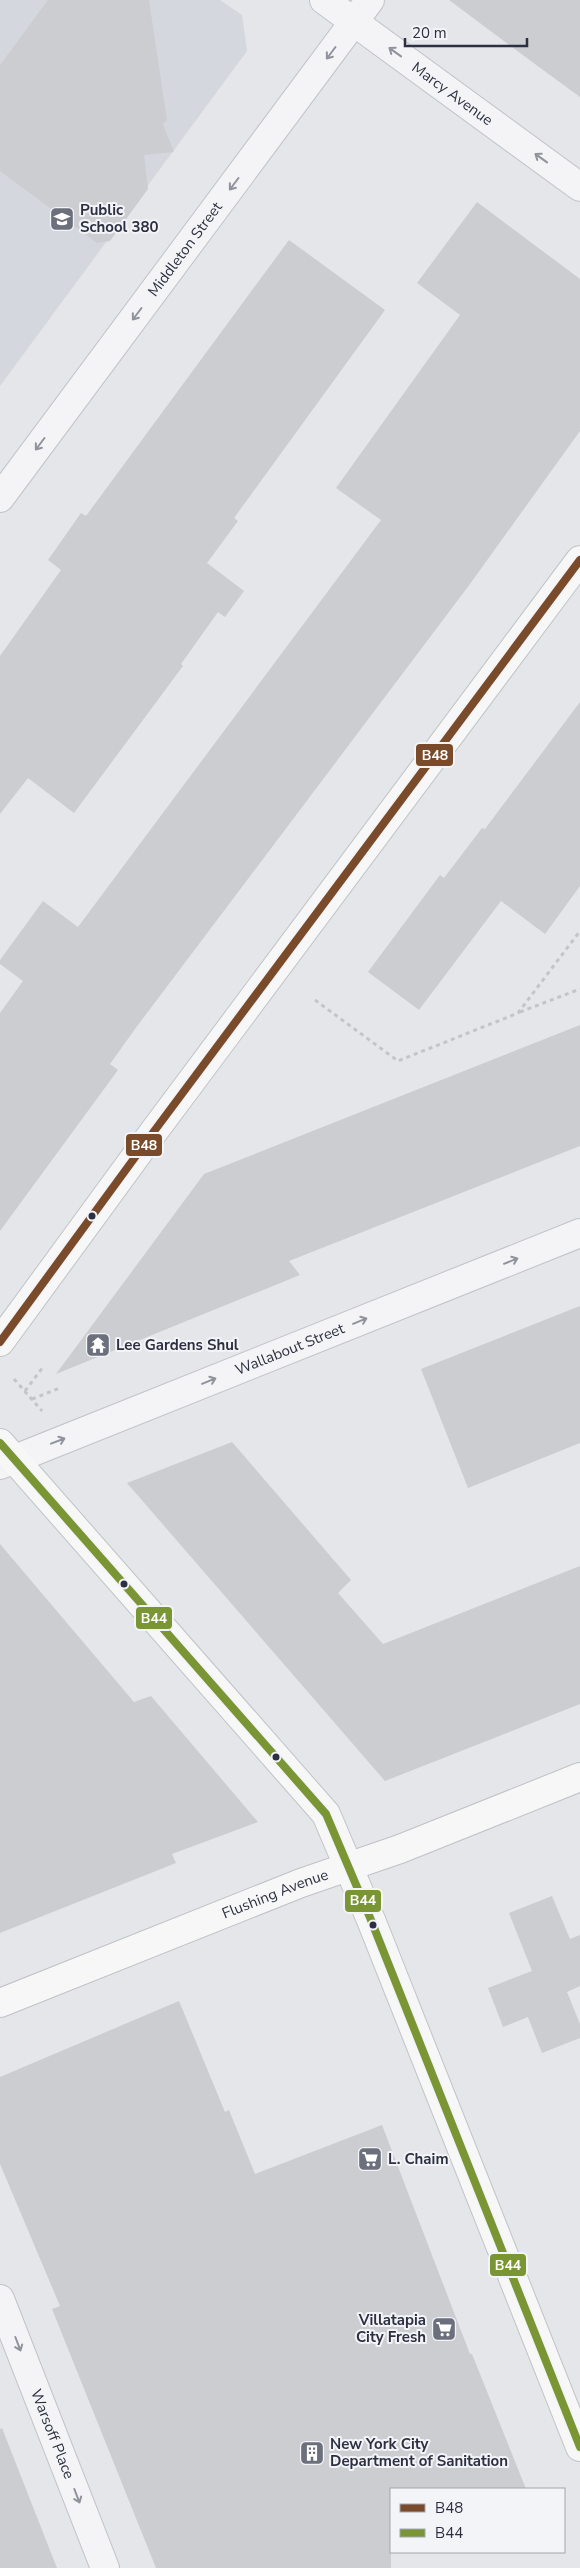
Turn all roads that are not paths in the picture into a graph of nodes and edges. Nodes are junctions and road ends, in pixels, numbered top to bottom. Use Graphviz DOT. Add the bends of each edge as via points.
graph roads {
  1 [pos="324,0"];
  2 [pos="370,0"];
  3 [pos="354,22"];
  4 [pos="580,186"];
  5 [pos="0,498"];
  6 [pos="580,560"];
  7 [pos="580,1233"];
  8 [pos="0,1342"];
  9 [pos="4,1456"];
  10 [pos="580,1777"];
  11 [pos="348,1867"];
  12 [pos="0,2003"];
  13 [pos="0,2299"];
  14 [pos="580,2447"];
  15 [pos="105,2568"];
  1 -- 3 [label="street, Marcy Avenue"];
  2 -- 3 [label="street, Middleton Street"];
  4 -- 3 [label="street, Marcy Avenue, one-way"];
  3 -- 5 [label="street, Middleton Street, one-way"];
  6 -- 8 [label="main road"];
  9 -- 7 [label="street, Wallabout Street, one-way"];
  9 -- 11 [label="main road" via="326,1814"];
  10 -- 11 [label="main road, Flushing Avenue"];
  11 -- 12 [label="main road, Flushing Avenue"];
  11 -- 14 [label="main road"];
  13 -- 15 [label="street, Warsoff Place, one-way"];
}
